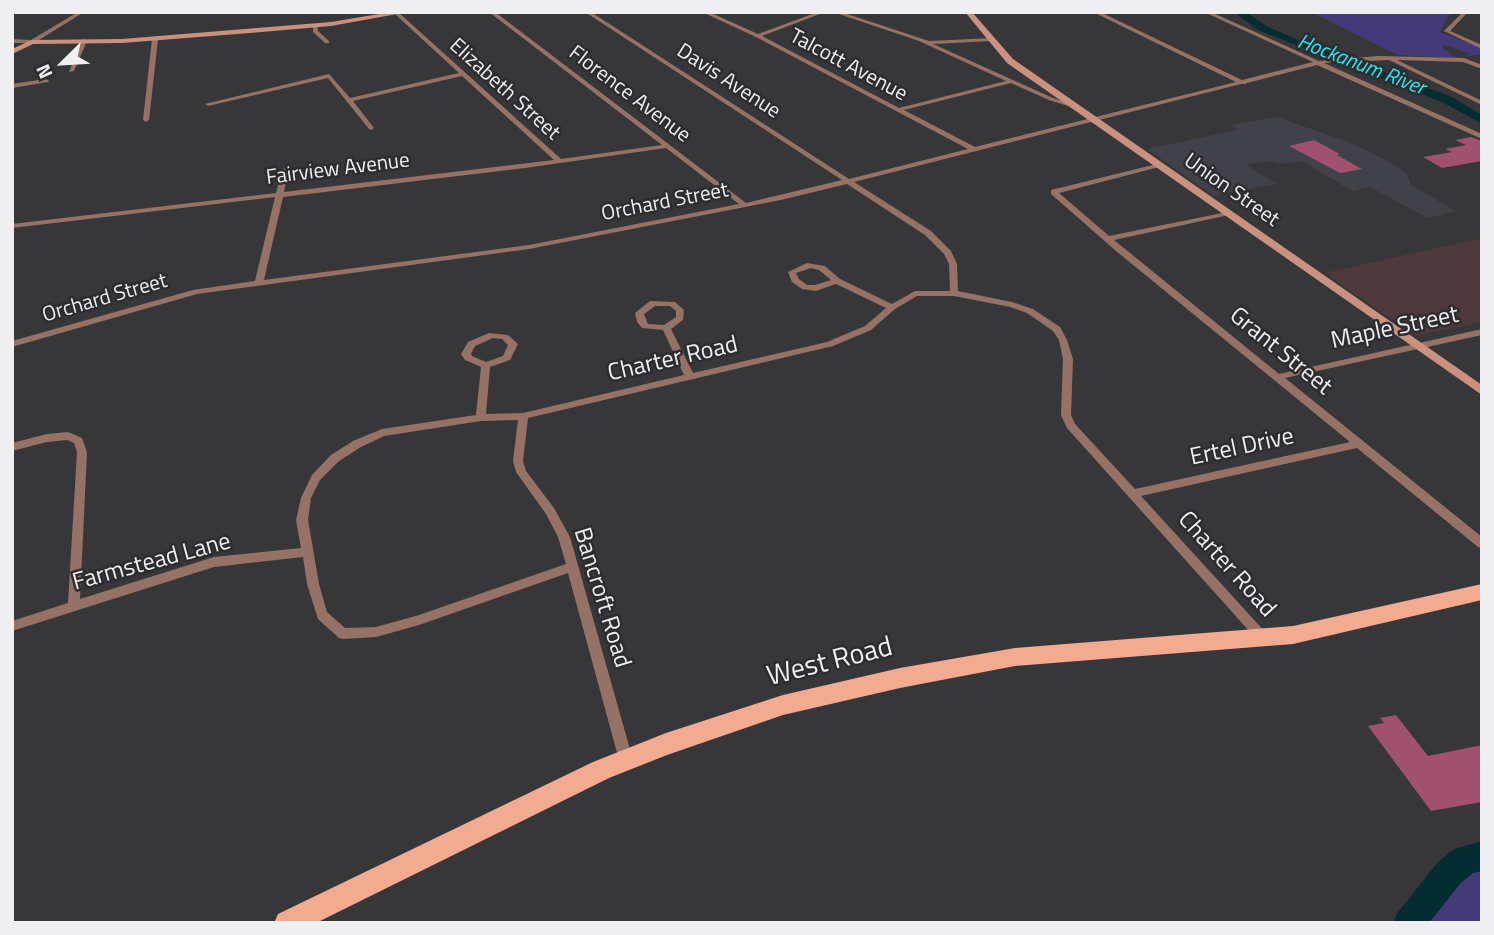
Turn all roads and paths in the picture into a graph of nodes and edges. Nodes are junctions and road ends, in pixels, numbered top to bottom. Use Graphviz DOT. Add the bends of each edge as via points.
graph roads {
  1 [pos="82,12"];
  2 [pos="492,12"];
  3 [pos="587,12"];
  4 [pos="704,12"];
  5 [pos="824,12"];
  6 [pos="847,12"];
  7 [pos="968,12"];
  8 [pos="1095,12"];
  9 [pos="1206,12"];
  10 [pos="1466,12"];
  11 [pos="401,13"];
  12 [pos="837,13"];
  13 [pos="377,15"];
  14 [pos="315,26"];
  15 [pos="758,36"];
  16 [pos="155,39"];
  17 [pos="991,39"];
  18 [pos="12,41"];
  19 [pos="32,41"];
  20 [pos="84,41"];
  21 [pos="327,42"];
  22 [pos="927,42"];
  23 [pos="1482,47"];
  24 [pos="12,52"];
  25 [pos="1481,57"];
  26 [pos="1390,58"];
  27 [pos="1464,60"];
  28 [pos="1318,62"];
  29 [pos="1482,67"];
  30 [pos="71,71"];
  31 [pos="462,74"];
  32 [pos="46,81"];
  33 [pos="1013,81"];
  34 [pos="1244,83"];
  35 [pos="12,86"];
  36 [pos="1044,96"];
  37 [pos="1064,97"];
  38 [pos="351,100"];
  39 [pos="1482,103"];
  40 [pos="208,104"];
  41 [pos="1078,107"];
  42 [pos="898,110"];
  43 [pos="146,120"];
  44 [pos="1097,120"];
  45 [pos="371,128"];
  46 [pos="1482,137"];
  47 [pos="667,146"];
  48 [pos="975,150"];
  49 [pos="559,161"];
  50 [pos="1161,165"];
  51 [pos="285,170"];
  52 [pos="849,181"];
  53 [pos="279,195"];
  54 [pos="745,205"];
  55 [pos="1229,213"];
  56 [pos="12,226"];
  57 [pos="1108,239"];
  58 [pos="837,281"];
  59 [pos="259,284"];
  60 [pos="954,293"];
  61 [pos="892,307"];
  62 [pos="666,328"];
  63 [pos="1482,332"];
  64 [pos="12,344"];
  65 [pos="1418,346"];
  66 [pos="486,365"];
  67 [pos="690,377"];
  68 [pos="1277,377"];
  69 [pos="1482,391"];
  70 [pos="523,416"];
  71 [pos="481,418"];
  72 [pos="1360,444"];
  73 [pos="12,447"];
  74 [pos="1133,494"];
  75 [pos="1482,544"];
  76 [pos="305,552"];
  77 [pos="573,566"];
  78 [pos="1482,592"];
  79 [pos="74,605"];
  80 [pos="12,626"];
  81 [pos="1264,639"];
  82 [pos="626,760"];
  83 [pos="287,923"];
  1 -- 19 [label="street"];
  2 -- 47 [label="street, Florence Avenue"];
  3 -- 52 [label="street, Davis Avenue"];
  4 -- 15 [label="street, Talcott Avenue"];
  5 -- 15 [label="street"];
  6 -- 12 [label="street"];
  7 -- 17 [label="main road, Union Street"];
  8 -- 34 [label="street"];
  9 -- 28 [label="street"];
  10 -- 23 [label="street" via="1448,32"];
  11 -- 13 [label="main road"];
  11 -- 31 [label="street, Elizabeth Street"];
  12 -- 22 [label="street"];
  13 -- 14 [label="main road"];
  14 -- 16 [label="main road"];
  14 -- 21 [label="street"];
  15 -- 42 [label="street, Talcott Avenue"];
  16 -- 20 [label="main road"];
  16 -- 43 [label="street"];
  17 -- 22 [label="street"];
  17 -- 37 [label="main road, Union Street" via="1010,61"];
  18 -- 19 [label="street"];
  19 -- 20 [label="main road"];
  19 -- 24 [label="main road"];
  20 -- 30 [label="street"];
  22 -- 33 [label="street"];
  25 -- 27 [label="street"];
  26 -- 27 [label="street, Orchard Street"];
  26 -- 28 [label="street, Orchard Street"];
  26 -- 39 [label="street"];
  27 -- 29 [label="street"];
  28 -- 34 [label="street, Orchard Street"];
  28 -- 46 [label="street"];
  31 -- 38 [label="street"];
  31 -- 49 [label="street, Elizabeth Street"];
  32 -- 35 [label="street"];
  33 -- 36 [label="street"];
  33 -- 42 [label="street"];
  34 -- 44 [label="street, Orchard Street"];
  36 -- 37 [label="street"];
  36 -- 41 [label="street"];
  37 -- 41 [label="main road, Union Street"];
  38 -- 40 [label="street" via="328,76"];
  38 -- 45 [label="street"];
  41 -- 44 [label="main road, Union Street"];
  42 -- 48 [label="street, Talcott Avenue"];
  44 -- 48 [label="street, Orchard Street"];
  44 -- 50 [label="main road, Union Street"];
  47 -- 49 [label="street, Fairview Avenue"];
  47 -- 54 [label="street, Florence Avenue"];
  48 -- 52 [label="street, Orchard Street"];
  49 -- 53 [label="street, Fairview Avenue"];
  50 -- 55 [label="main road, Union Street"];
  50 -- 57 [label="street, Grant Street" via="1054,191"];
  51 -- 53 [label="street"];
  52 -- 54 [label="street, Orchard Street"];
  52 -- 60 [label="street, Davis Avenue" via="938,242 953,264"];
  53 -- 56 [label="street, Fairview Avenue"];
  53 -- 59 [label="street"];
  54 -- 59 [label="street, Orchard Street" via="517,249"];
  55 -- 57 [label="street"];
  55 -- 65 [label="main road, Union Street"];
  57 -- 68 [label="street, Grant Street"];
  58 -- 58 [label="street" via="822,268 810,265 792,272 805,287"];
  58 -- 61 [label="street"];
  59 -- 64 [label="street, Orchard Street" via="188,294"];
  60 -- 61 [label="street, Charter Road" via="915,294"];
  60 -- 74 [label="street, Charter Road" via="1013,304 1057,329 1068,359 1066,415 1071,426"];
  61 -- 67 [label="street, Charter Road" via="852,337"];
  62 -- 62 [label="street" via="645,326 639,313 653,303 672,304 680,310 680,318"];
  62 -- 67 [label="street"];
  63 -- 65 [label="street, Maple Street"];
  65 -- 68 [label="street, Maple Street"];
  65 -- 69 [label="main road, Union Street"];
  66 -- 66 [label="street" via="507,358 513,348 510,340 492,335 471,344 468,358"];
  66 -- 71 [label="street"];
  67 -- 70 [label="street, Charter Road"];
  68 -- 72 [label="street, Grant Street"];
  70 -- 71 [label="street, Charter Road"];
  70 -- 77 [label="street, Bancroft Road" via="521,472 550,510"];
  71 -- 76 [label="street, Charter Road" via="382,433 335,458 316,478 306,498 302,520"];
  72 -- 74 [label="street, Ertel Drive"];
  72 -- 75 [label="street, Grant Street"];
  73 -- 79 [label="street" via="68,436 78,441 82,453"];
  74 -- 81 [label="street, Charter Road"];
  76 -- 77 [label="street, Charter Road" via="322,615 343,634 376,632 419,620"];
  76 -- 79 [label="street, Farmstead Lane" via="214,562"];
  77 -- 82 [label="street, Bancroft Road"];
  78 -- 81 [label="main road, West Road" via="1334,628"];
  79 -- 80 [label="street, Farmstead Lane"];
  81 -- 82 [label="main road, West Road" via="1046,653 935,671 783,705"];
  82 -- 83 [label="main road, West Road"];
}
